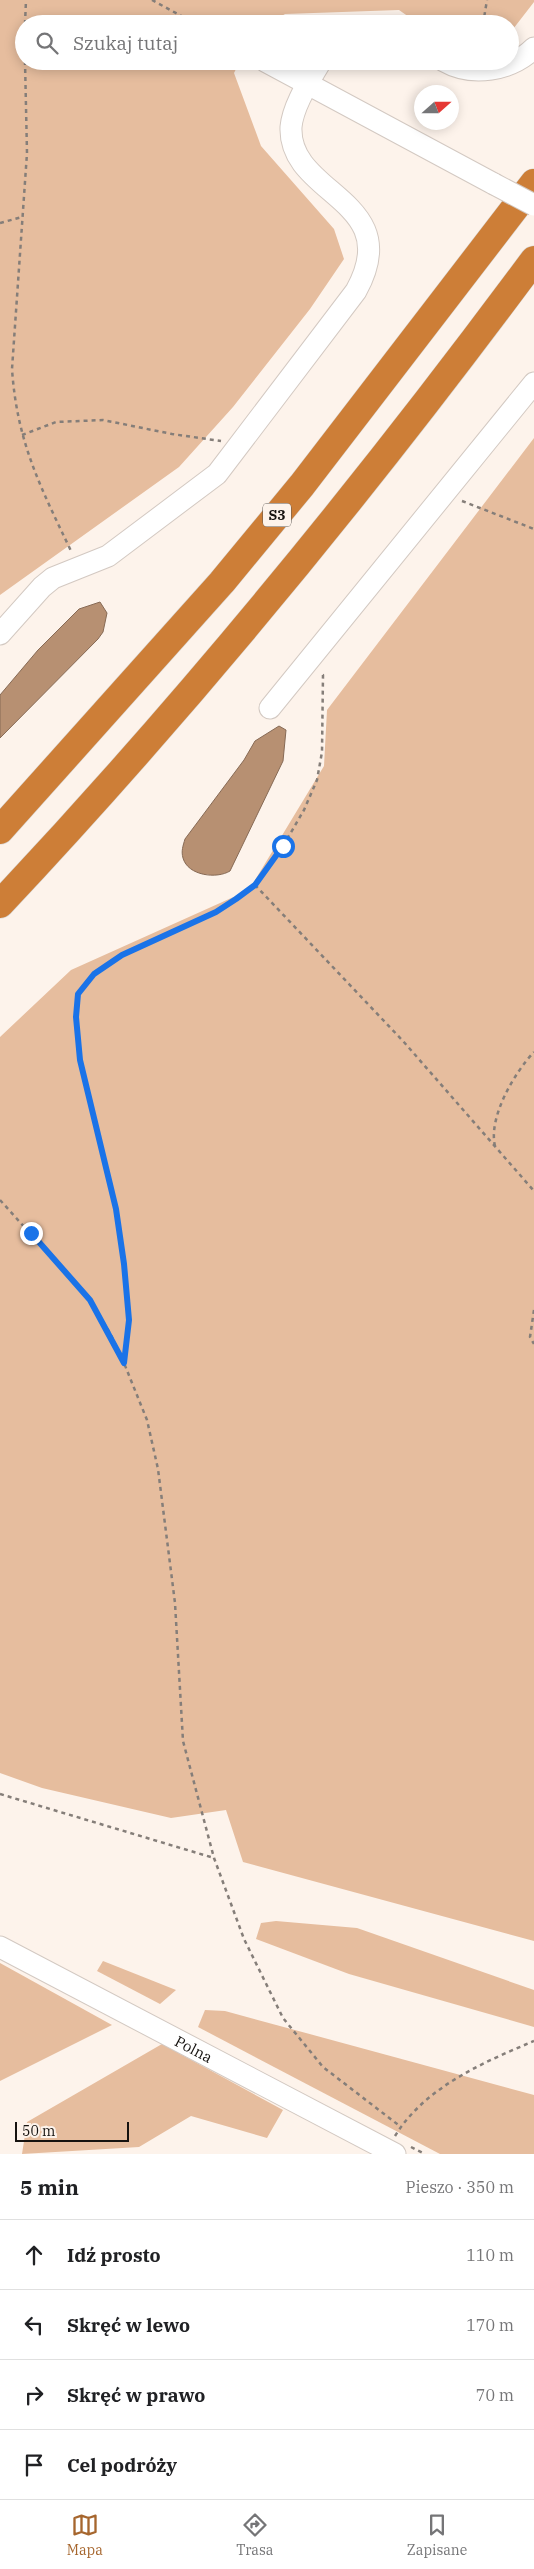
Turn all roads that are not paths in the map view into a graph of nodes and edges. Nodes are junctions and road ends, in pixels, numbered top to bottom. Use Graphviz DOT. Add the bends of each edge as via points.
graph roads {
  1 [pos="534,48"];
  2 [pos="519,60"];
  3 [pos="282,70"];
  4 [pos="316,70"];
  5 [pos="308,84"];
  6 [pos="534,183"];
  7 [pos="534,205"];
  8 [pos="534,260"];
  9 [pos="534,384"];
  10 [pos="0,634"];
  11 [pos="270,708"];
  12 [pos="0,830"];
  13 [pos="0,904"];
  14 [pos="0,1946"];
  15 [pos="391,2152"];
  1 -- 2 [label="street"];
  3 -- 5 [label="street"];
  4 -- 5 [label="street"];
  5 -- 7 [label="street, bridge"];
  5 -- 10 [label="street" via="294,114 291,127 293,144 299,160 353,210 363,226 368,244 364,276 243,444 217,474 108,556 53,578"];
  6 -- 12 [label="highway, S3" via="302,485 228,574"];
  8 -- 13 [label="highway" via="260,611"];
  9 -- 11 [label="street"];
  14 -- 15 [label="street, Polna"];
}
